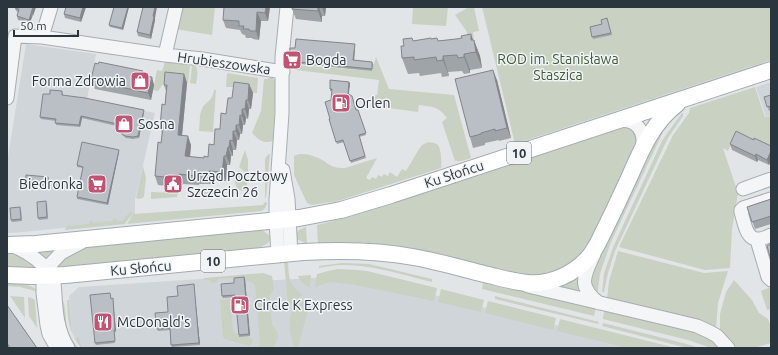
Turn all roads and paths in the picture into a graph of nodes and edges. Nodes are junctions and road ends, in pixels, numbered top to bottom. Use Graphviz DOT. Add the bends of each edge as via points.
graph roads {
  1 [pos="51,7"];
  2 [pos="176,7"];
  3 [pos="287,7"];
  4 [pos="11,36"];
  5 [pos="42,37"];
  6 [pos="165,55"];
  7 [pos="771,70"];
  8 [pos="283,72"];
  9 [pos="7,98"];
  10 [pos="686,98"];
  11 [pos="616,121"];
  12 [pos="641,151"];
  13 [pos="771,179"];
  14 [pos="743,189"];
  15 [pos="771,199"];
  16 [pos="283,220"];
  17 [pos="771,236"];
  18 [pos="94,238"];
  19 [pos="757,240"];
  20 [pos="598,243"];
  21 [pos="7,245"];
  22 [pos="285,254"];
  23 [pos="47,274"];
  24 [pos="7,275"];
  25 [pos="506,279"];
  26 [pos="771,280"];
  27 [pos="599,303"];
  28 [pos="57,348"];
  29 [pos="68,348"];
  30 [pos="728,348"];
  1 -- 5 [label="street"];
  2 -- 6 [label="street"];
  3 -- 8 [label="street, Hrubieszowska"];
  4 -- 5 [label="street, Hrubieszowska"];
  4 -- 9 [label="street"];
  5 -- 6 [label="street, Hrubieszowska"];
  6 -- 8 [label="street, Hrubieszowska"];
  7 -- 10 [label="main road, Ku Słońcu / 10"];
  8 -- 16 [label="street, Hrubieszowska" via="280,148 287,195"];
  10 -- 11 [label="main road, Ku Słońcu / 10"];
  10 -- 12 [label="main road, Ku Słońcu / 10" via="674,105 661,118"];
  11 -- 12 [label="street, Ku Słońcu" via="628,121 639,128 643,138"];
  11 -- 16 [label="main road, Ku Słońcu / 10" via="355,206"];
  12 -- 20 [label="main road, Ku Słońcu / 10"];
  13 -- 14 [label="street"];
  15 -- 19 [label="street" via="741,210 748,234"];
  16 -- 18 [label="main road, Ku Słońcu / 10"];
  16 -- 22 [label="street"];
  17 -- 19 [label="street"];
  18 -- 21 [label="main road, Ku Słońcu / 10"];
  18 -- 23 [label="street, Ku Słońcu" via="62,253"];
  19 -- 26 [label="street"];
  20 -- 25 [label="main road, Ku Słońcu / 10" via="585,262 562,277 533,283"];
  20 -- 27 [label="street, Ku Słońcu" via="584,280 591,297"];
  21 -- 23 [label="street, Ku Słońcu" via="14,246 37,260"];
  22 -- 23 [label="main road, Ku Słońcu / 10"];
  22 -- 25 [label="main road, Ku Słońcu / 10" via="336,250 388,253"];
  23 -- 24 [label="main road, Ku Słońcu / 10"];
  23 -- 28 [label="street" via="43,293 47,325"];
  23 -- 29 [label="street" via="54,281 58,324"];
  25 -- 27 [label="street, Ku Słońcu"];
  27 -- 30 [label="street, Ku Słońcu" via="702,328 717,336"];
}
